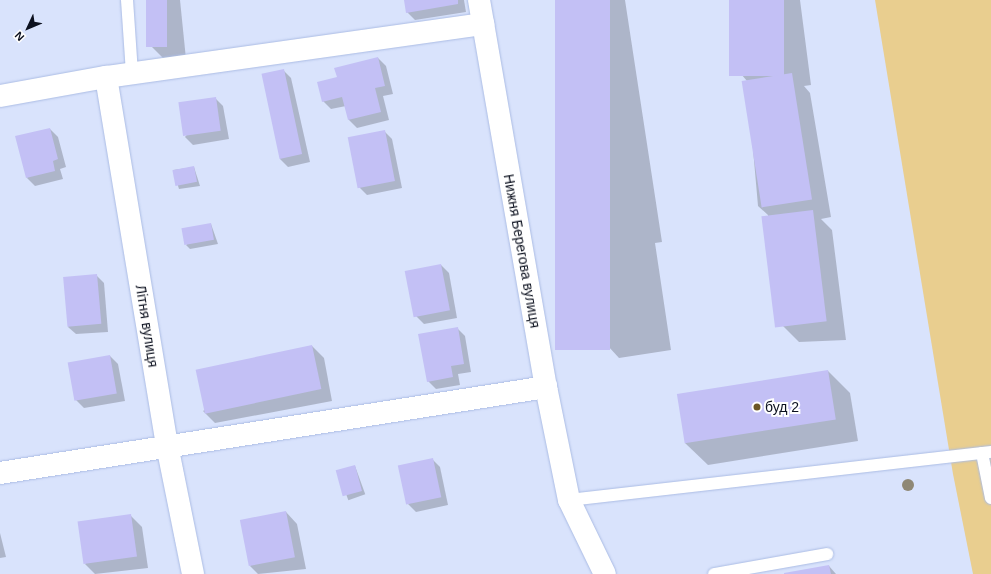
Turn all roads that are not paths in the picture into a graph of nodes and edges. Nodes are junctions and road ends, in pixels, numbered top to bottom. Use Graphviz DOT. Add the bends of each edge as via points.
graph roads {
  1 [pos="126,0"];
  2 [pos="479,0"];
  3 [pos="483,24"];
  4 [pos="132,74"];
  5 [pos="106,77"];
  6 [pos="0,96"];
  7 [pos="546,387"];
  8 [pos="167,445"];
  9 [pos="986,452"];
  10 [pos="0,473"];
  11 [pos="991,498"];
  12 [pos="569,500"];
  13 [pos="827,554"];
  14 [pos="193,574"];
  15 [pos="606,574"];
  16 [pos="714,574"];
  1 -- 4 [label="lane"];
  2 -- 3 [label="street, Нижня Берегова вулиця"];
  3 -- 4 [label="street"];
  3 -- 7 [label="street, Нижня Берегова вулиця"];
  4 -- 5 [label="street"];
  5 -- 6 [label="street"];
  5 -- 8 [label="street, Літня вулиця"];
  7 -- 8 [label="street"];
  7 -- 12 [label="street, Нижня Берегова вулиця"];
  8 -- 10 [label="street"];
  8 -- 14 [label="street, Літня вулиця"];
  9 -- 11 [label="lane"];
  9 -- 12 [label="lane"];
  12 -- 15 [label="street, Нижня Берегова вулиця"];
  13 -- 16 [label="lane"];
}
